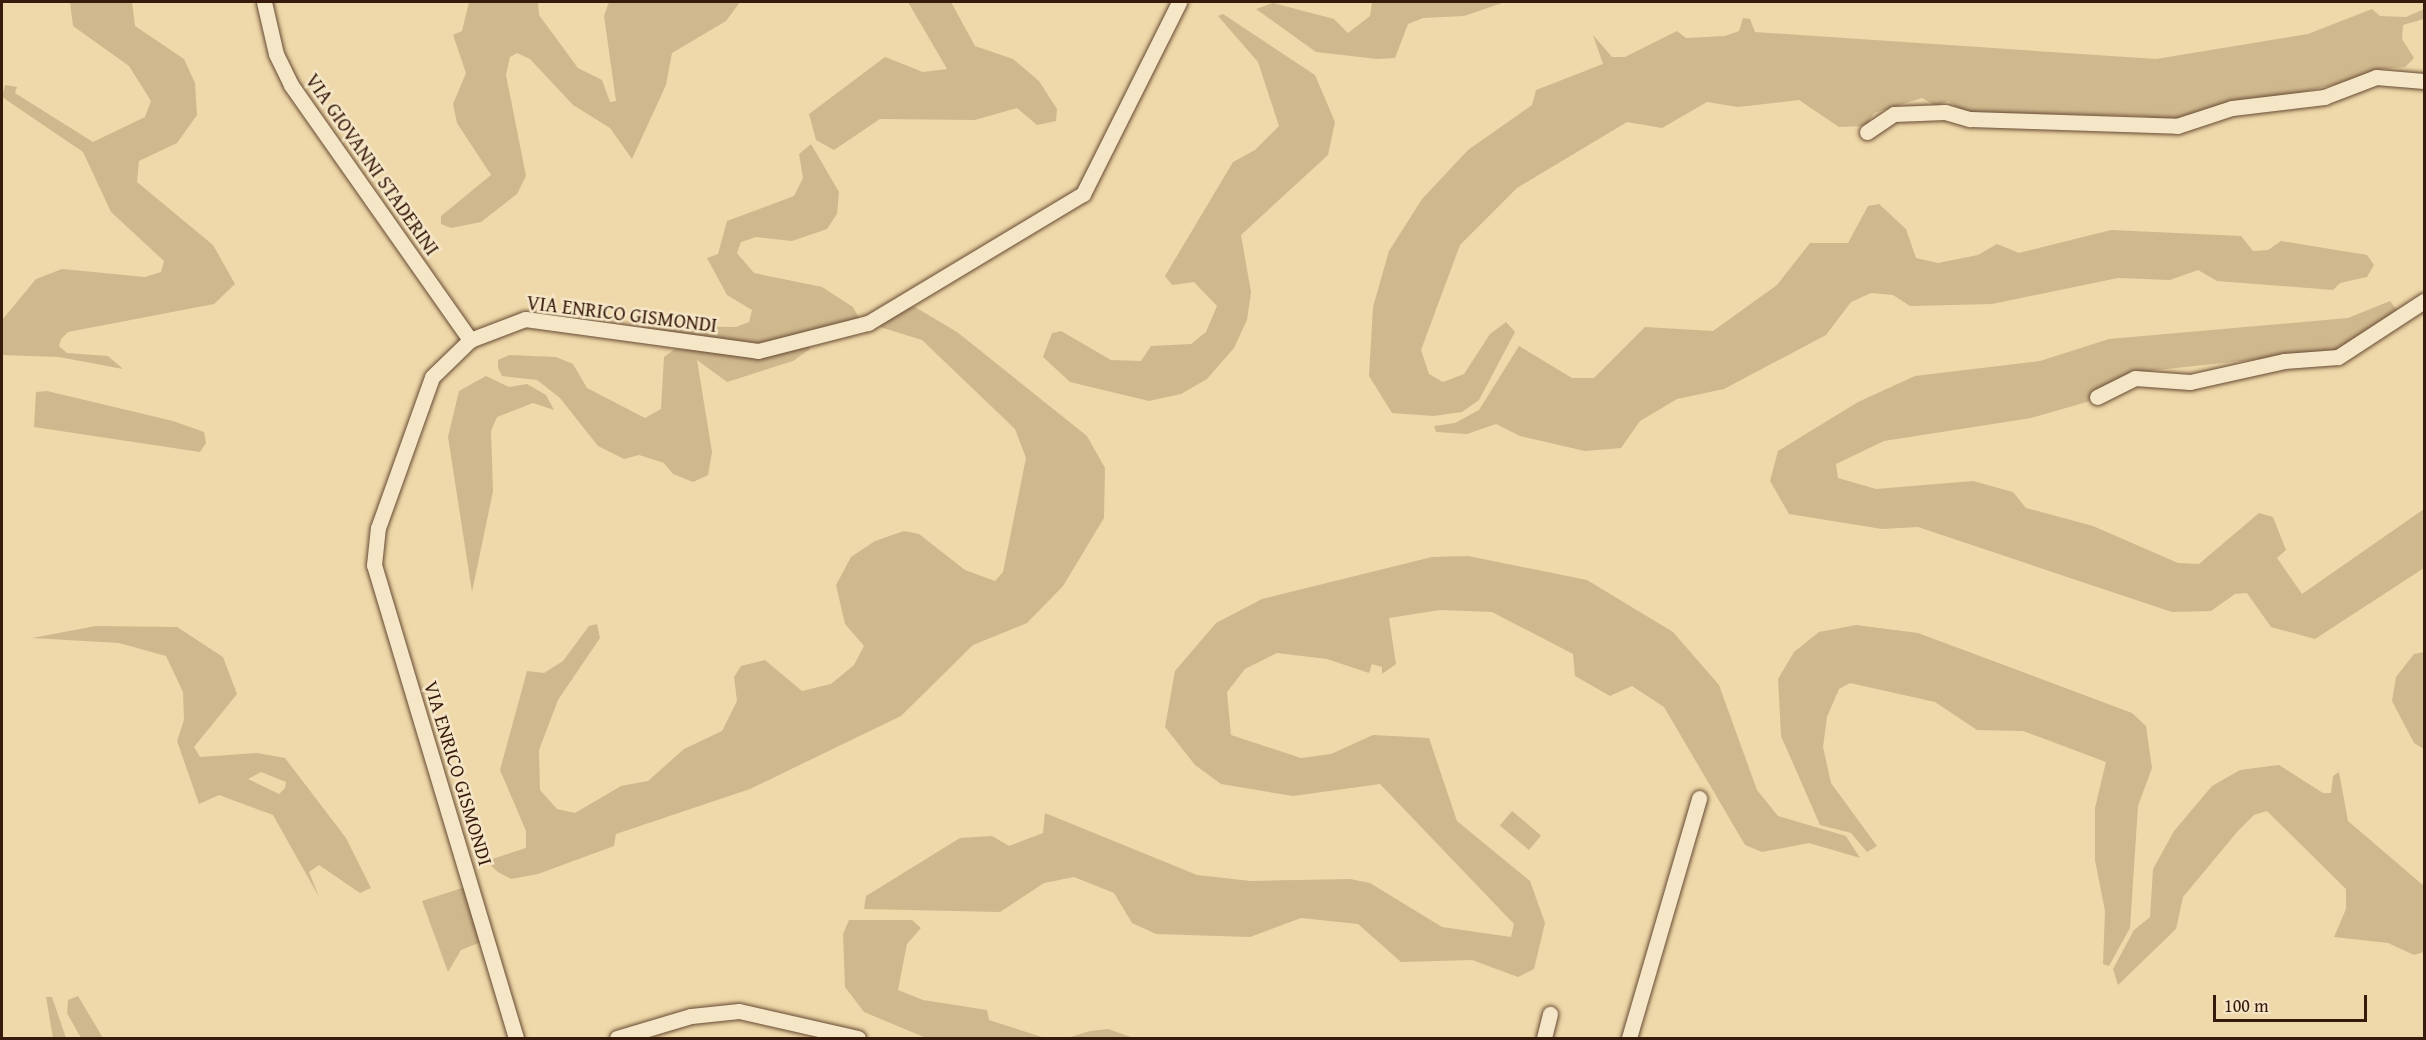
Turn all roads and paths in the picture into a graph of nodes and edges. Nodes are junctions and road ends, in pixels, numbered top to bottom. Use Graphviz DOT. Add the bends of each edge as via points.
graph roads {
  1 [pos="264,2"];
  2 [pos="1179,2"];
  3 [pos="2424,81"];
  4 [pos="1867,132"];
  5 [pos="2424,301"];
  6 [pos="470,340"];
  7 [pos="2097,397"];
  8 [pos="1700,798"];
  9 [pos="1550,1014"];
  10 [pos="516,1038"];
  11 [pos="617,1038"];
  12 [pos="858,1038"];
  13 [pos="1544,1038"];
  14 [pos="1629,1038"];
  1 -- 6 [label="street, VIA GIOVANNI STADERINI" via="276,54 291,85"];
  2 -- 6 [label="street, VIA ENRICO GISMONDI" via="1083,194 868,323 762,351 525,320"];
  3 -- 4 [label="street" via="2376,77 2324,97 2232,108 2177,126 1970,118 1945,112 1894,114"];
  5 -- 7 [label="street" via="2338,357 2284,361 2190,382 2135,378"];
  6 -- 10 [label="street, VIA ENRICO GISMONDI" via="445,361 427,387 378,528 373,561"];
  8 -- 14 [label="street" via="1664,904"];
  9 -- 13 [label="street"];
  11 -- 12 [label="street" via="691,1016 738,1011"];
}
